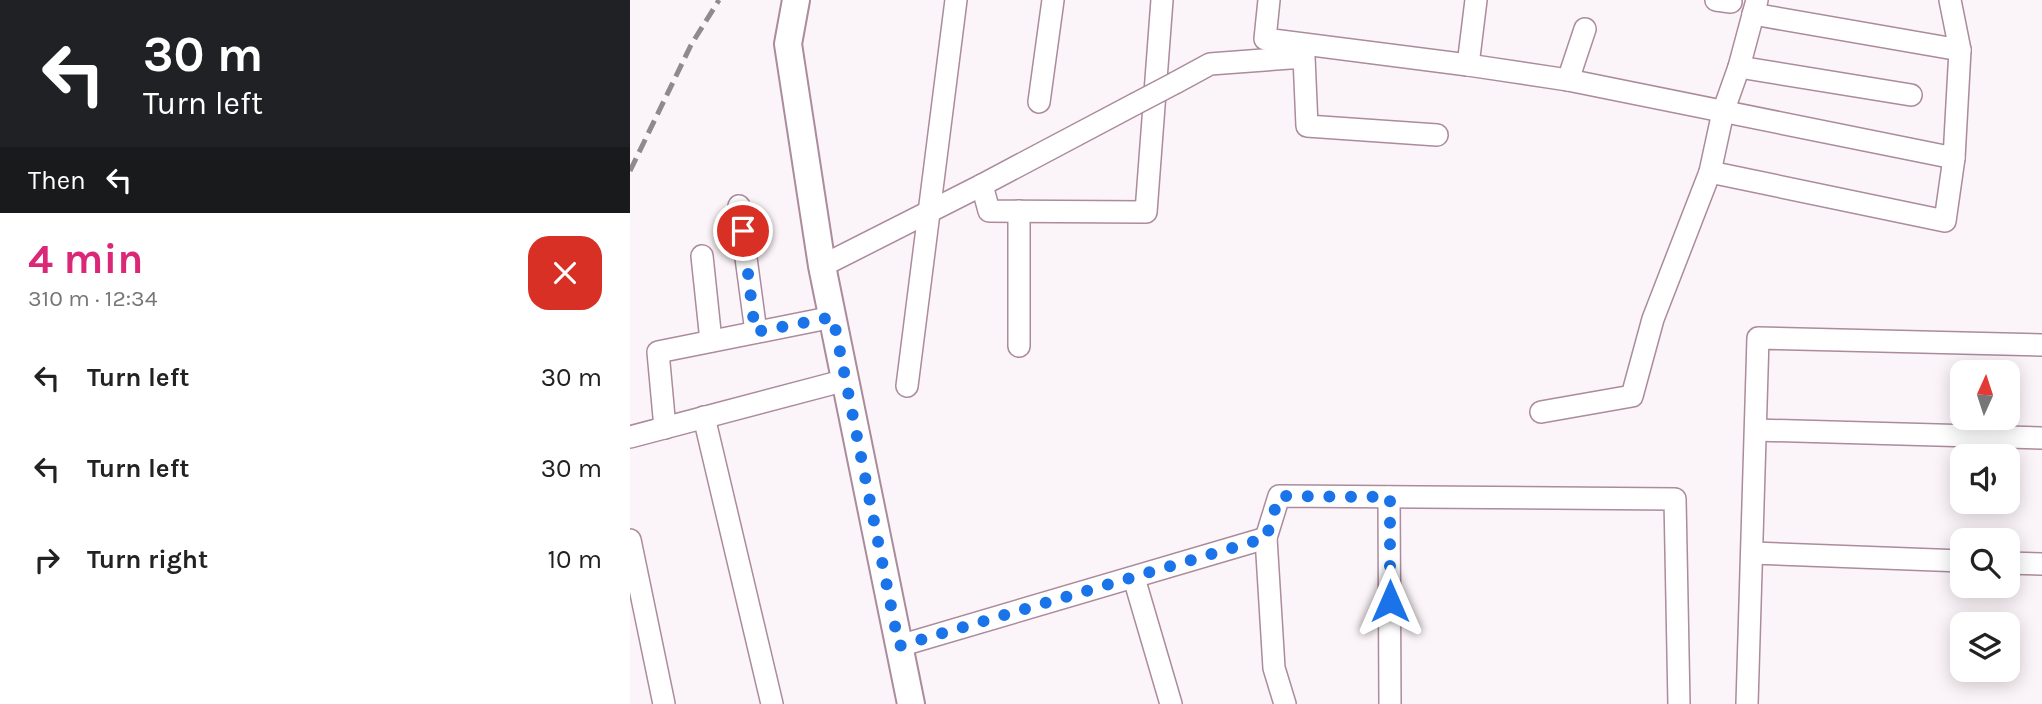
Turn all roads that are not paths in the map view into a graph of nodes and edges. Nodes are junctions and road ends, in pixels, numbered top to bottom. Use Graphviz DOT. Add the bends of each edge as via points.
graph roads {
  1 [pos="796,0"];
  2 [pos="956,0"];
  3 [pos="1053,0"];
  4 [pos="1162,0"];
  5 [pos="1269,0"];
  6 [pos="1476,0"];
  7 [pos="1949,0"];
  8 [pos="1755,7"];
  9 [pos="1585,29"];
  10 [pos="1960,50"];
  11 [pos="1468,65"];
  12 [pos="1739,68"];
  13 [pos="1568,80"];
  14 [pos="1911,95"];
  15 [pos="1039,102"];
  16 [pos="1723,112"];
  17 [pos="1437,135"];
  18 [pos="1954,158"];
  19 [pos="1710,172"];
  20 [pos="982,185"];
  21 [pos="739,206"];
  22 [pos="1019,211"];
  23 [pos="929,212"];
  24 [pos="702,256"];
  25 [pos="822,266"];
  26 [pos="833,317"];
  27 [pos="755,332"];
  28 [pos="711,341"];
  29 [pos="2042,345"];
  30 [pos="1018,346"];
  31 [pos="846,380"];
  32 [pos="907,386"];
  33 [pos="1542,412"];
  34 [pos="704,417"];
  35 [pos="665,428"];
  36 [pos="1756,430"];
  37 [pos="630,437"];
  38 [pos="2042,438"];
  39 [pos="1390,497"];
  40 [pos="1266,538"];
  41 [pos="630,540"];
  42 [pos="1752,553"];
  43 [pos="1950,561"];
  44 [pos="2020,563"];
  45 [pos="2042,564"];
  46 [pos="1134,578"];
  47 [pos="899,646"];
  48 [pos="664,704"];
  49 [pos="772,704"];
  50 [pos="911,704"];
  51 [pos="1171,704"];
  52 [pos="1285,704"];
  53 [pos="1390,704"];
  54 [pos="1679,704"];
  55 [pos="1747,704"];
  1 -- 25 [label="street" via="788,44"];
  2 -- 23 [label="street"];
  3 -- 15 [label="street"];
  4 -- 22 [label="street" via="1146,212"];
  5 -- 11 [label="street" via="1265,39"];
  6 -- 11 [label="street"];
  7 -- 10 [label="street"];
  8 -- 10 [label="street"];
  8 -- 12 [label="street"];
  9 -- 13 [label="street"];
  10 -- 18 [label="street"];
  11 -- 13 [label="street"];
  12 -- 14 [label="street"];
  12 -- 16 [label="street"];
  13 -- 16 [label="street"];
  16 -- 18 [label="street"];
  16 -- 19 [label="street"];
  17 -- 20 [label="street, bridge" via="1307,126 1304,57 1210,64"];
  18 -- 19 [label="street" via="1945,221"];
  19 -- 33 [label="street" via="1653,319 1632,396"];
  20 -- 22 [label="street" via="989,211"];
  20 -- 23 [label="street"];
  21 -- 27 [label="street"];
  22 -- 30 [label="street"];
  23 -- 25 [label="street"];
  23 -- 32 [label="street"];
  24 -- 28 [label="street"];
  25 -- 26 [label="street"];
  26 -- 27 [label="street"];
  26 -- 31 [label="street"];
  27 -- 28 [label="street"];
  28 -- 35 [label="street" via="658,352"];
  29 -- 36 [label="street" via="1758,338"];
  31 -- 34 [label="street"];
  31 -- 47 [label="street"];
  34 -- 35 [label="street"];
  34 -- 49 [label="street"];
  35 -- 37 [label="street"];
  36 -- 38 [label="street"];
  36 -- 42 [label="street"];
  39 -- 40 [label="street" via="1279,496"];
  39 -- 53 [label="street"];
  39 -- 54 [label="street" via="1675,499"];
  40 -- 46 [label="street"];
  40 -- 52 [label="street" via="1274,668"];
  41 -- 48 [label="street"];
  42 -- 43 [label="street"];
  42 -- 55 [label="street"];
  44 -- 45 [label="street"];
  46 -- 47 [label="street"];
  46 -- 51 [label="street"];
  47 -- 50 [label="street"];
}
